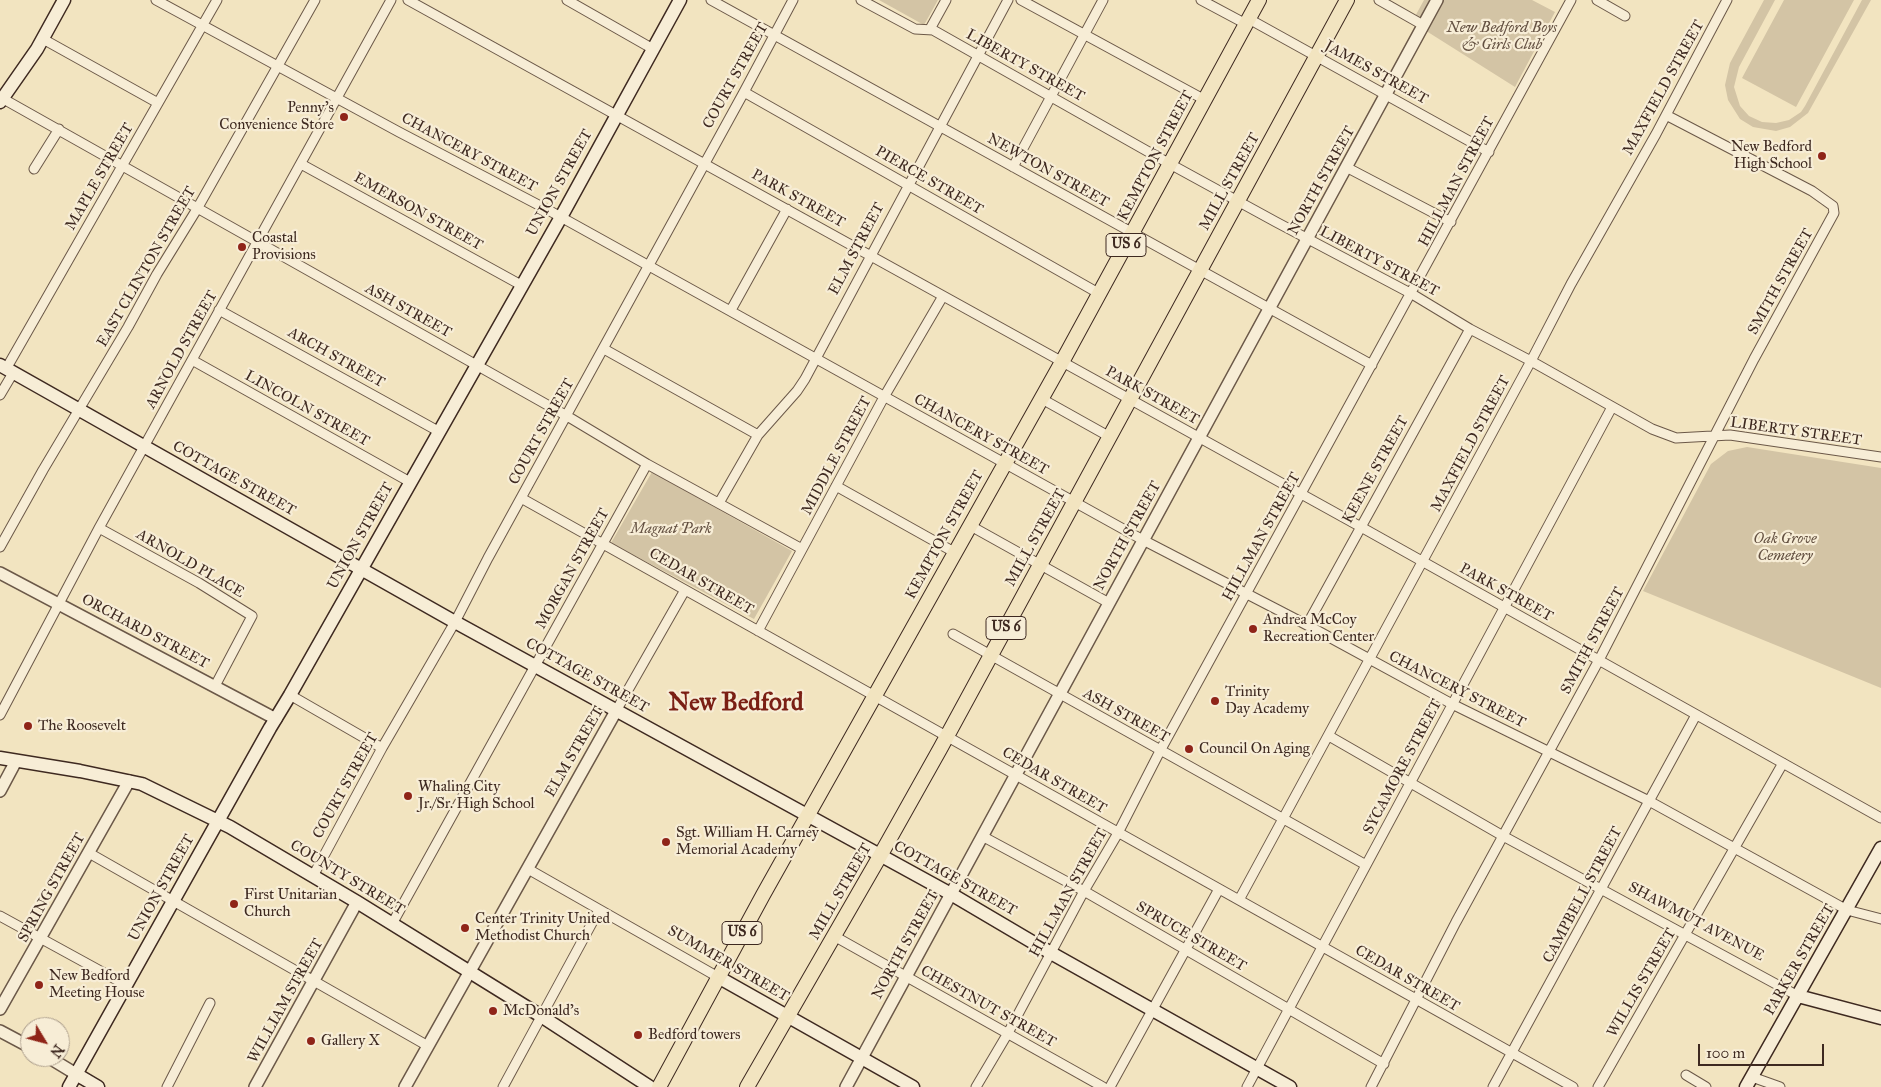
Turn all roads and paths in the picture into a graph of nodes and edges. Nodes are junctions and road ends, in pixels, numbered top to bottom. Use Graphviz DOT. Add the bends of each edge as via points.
graph roads {
  1 [pos="64,0"];
  2 [pos="156,0"];
  3 [pos="217,0"];
  4 [pos="315,0"];
  5 [pos="391,0"];
  6 [pos="408,0"];
  7 [pos="567,0"];
  8 [pos="680,0"];
  9 [pos="711,0"];
  10 [pos="793,0"];
  11 [pos="861,0"];
  12 [pos="946,0"];
  13 [pos="1008,0"];
  14 [pos="1021,0"];
  15 [pos="1103,0"];
  16 [pos="1202,0"];
  17 [pos="1260,0"];
  18 [pos="1347,0"];
  19 [pos="1379,0"];
  20 [pos="1437,0"];
  21 [pos="1571,0"];
  22 [pos="1597,0"];
  23 [pos="1727,0"];
  24 [pos="1625,16"];
  25 [pos="1248,22"];
  26 [pos="1424,25"];
  27 [pos="203,26"];
  28 [pos="930,29"];
  29 [pos="1085,34"];
  30 [pos="774,36"];
  31 [pos="43,39"];
  32 [pos="653,49"];
  33 [pos="978,56"];
  34 [pos="1316,56"];
  35 [pos="278,66"];
  36 [pos="744,92"];
  37 [pos="1386,95"];
  38 [pos="1051,97"];
  39 [pos="337,98"];
  40 [pos="1,99"];
  41 [pos="1205,100"];
  42 [pos="158,103"];
  43 [pos="1666,114"];
  44 [pos="617,115"];
  45 [pos="940,127"];
  46 [pos="59,129"];
  47 [pos="1489,152"];
  48 [pos="704,163"];
  49 [pos="301,164"];
  50 [pos="1170,164"];
  51 [pos="122,166"];
  52 [pos="1013,167"];
  53 [pos="1346,167"];
  54 [pos="34,169"];
  55 [pos="908,185"];
  56 [pos="1238,201"];
  57 [pos="197,208"];
  58 [pos="787,209"];
  59 [pos="561,217"];
  60 [pos="1450,222"];
  61 [pos="1133,233"];
  62 [pos="1307,239"];
  63 [pos="258,242"];
  64 [pos="870,255"];
  65 [pos="649,266"];
  66 [pos="1200,271"];
  67 [pos="521,285"];
  68 [pos="1100,294"];
  69 [pos="1412,294"];
  70 [pos="943,296"];
  71 [pos="1269,309"];
  72 [pos="219,310"];
  73 [pos="731,310"];
  74 [pos="1470,329"];
  75 [pos="604,349"];
  76 [pos="816,358"];
  77 [pos="192,360"];
  78 [pos="1531,361"];
  79 [pos="1062,362"];
  80 [pos="476,365"];
  81 [pos="1372,365"];
  82 [pos="6,369"];
  83 [pos="0,395"];
  84 [pos="884,397"];
  85 [pos="1042,399"];
  86 [pos="1130,399"];
  87 [pos="1612,407"];
  88 [pos="79,410"];
  89 [pos="567,416"];
  90 [pos="438,431"];
  91 [pos="758,435"];
  92 [pos="1716,435"];
  93 [pos="1110,437"];
  94 [pos="1199,438"];
  95 [pos="145,447"];
  96 [pos="1881,458"];
  97 [pos="647,464"];
  98 [pos="1005,464"];
  99 [pos="410,482"];
  100 [pos="836,486"];
  101 [pos="1302,494"];
  102 [pos="521,498"];
  103 [pos="719,502"];
  104 [pos="1074,502"];
  105 [pos="969,525"];
  106 [pos="1361,527"];
  107 [pos="99,528"];
  108 [pos="1143,540"];
  109 [pos="603,543"];
  110 [pos="0,547"];
  111 [pos="802,549"];
  112 [pos="954,552"];
  113 [pos="1423,562"];
  114 [pos="1040,565"];
  115 [pos="361,568"];
  116 [pos="0,573"];
  117 [pos="685,590"];
  118 [pos="1246,595"];
  119 [pos="1109,603"];
  120 [pos="58,604"];
  121 [pos="1504,608"];
  122 [pos="455,622"];
  123 [pos="1307,625"];
  124 [pos="758,631"];
  125 [pos="953,634"];
  126 [pos="991,655"];
  127 [pos="1368,660"];
  128 [pos="1599,660"];
  129 [pos="534,666"];
  130 [pos="215,686"];
  131 [pos="290,695"];
  132 [pos="1059,695"];
  133 [pos="874,696"];
  134 [pos="1452,704"];
  135 [pos="616,711"];
  136 [pos="0,715"];
  137 [pos="1696,715"];
  138 [pos="276,719"];
  139 [pos="947,736"];
  140 [pos="1329,736"];
  141 [pos="382,748"];
  142 [pos="1160,751"];
  143 [pos="1549,752"];
  144 [pos="0,758"];
  145 [pos="16,761"];
  146 [pos="1783,763"];
  147 [pos="1016,775"];
  148 [pos="129,781"];
  149 [pos="1411,782"];
  150 [pos="0,791"];
  151 [pos="1648,801"];
  152 [pos="807,816"];
  153 [pos="1283,818"];
  154 [pos="1881,818"];
  155 [pos="218,821"];
  156 [pos="1118,833"];
  157 [pos="982,836"];
  158 [pos="1503,836"];
  159 [pos="1734,848"];
  160 [pos="1881,848"];
  161 [pos="88,853"];
  162 [pos="880,856"];
  163 [pos="1366,865"];
  164 [pos="528,869"];
  165 [pos="313,876"];
  166 [pos="1218,888"];
  167 [pos="1602,890"];
  168 [pos="1084,891"];
  169 [pos="951,894"];
  170 [pos="1239,900"];
  171 [pos="174,901"];
  172 [pos="357,902"];
  173 [pos="599,910"];
  174 [pos="1848,910"];
  175 [pos="0,916"];
  176 [pos="1881,919"];
  177 [pos="392,924"];
  178 [pos="1686,935"];
  179 [pos="834,936"];
  180 [pos="41,937"];
  181 [pos="1323,947"];
  182 [pos="1185,950"];
  183 [pos="1051,953"];
  184 [pos="469,972"];
  185 [pos="718,977"];
  186 [pos="905,977"];
  187 [pos="314,980"];
  188 [pos="126,985"];
  189 [pos="1798,996"];
  190 [pos="1417,1001"];
  191 [pos="210,1003"];
  192 [pos="1153,1009"];
  193 [pos="1288,1009"];
  194 [pos="0,1010"];
  195 [pos="541,1016"];
  196 [pos="787,1017"];
  197 [pos="1881,1018"];
  198 [pos="0,1031"];
  199 [pos="1008,1033"];
  200 [pos="20,1042"];
  201 [pos="428,1046"];
  202 [pos="1512,1054"];
  203 [pos="861,1058"];
  204 [pos="1384,1064"];
  205 [pos="64,1067"];
  206 [pos="1258,1069"];
  207 [pos="76,1074"];
  208 [pos="1686,1075"];
  209 [pos="1749,1082"];
  210 [pos="69,1087"];
  211 [pos="98,1087"];
  212 [pos="167,1087"];
  213 [pos="255,1087"];
  214 [pos="405,1087"];
  215 [pos="503,1087"];
  216 [pos="650,1087"];
  217 [pos="659,1087"];
  218 [pos="747,1087"];
  219 [pos="846,1087"];
  220 [pos="913,1087"];
  221 [pos="976,1087"];
  222 [pos="1104,1087"];
  223 [pos="1110,1087"];
  224 [pos="1248,1087"];
  225 [pos="1290,1087"];
  226 [pos="1371,1087"];
  227 [pos="1493,1087"];
  228 [pos="1573,1087"];
  229 [pos="1598,1087"];
  230 [pos="1706,1087"];
  231 [pos="1780,1087"];
  1 -- 31 [label="main road"];
  2 -- 27 [label="street, CHANCERY STREET"];
  3 -- 27 [label="street, MAPLE STREET"];
  4 -- 35 [label="street, EAST CLINTON STREET"];
  5 -- 39 [label="street, ARNOLD STREET"];
  6 -- 44 [label="street, PARK STREET"];
  7 -- 32 [label="street"];
  8 -- 32 [label="main road, UNION STREET"];
  9 -- 30 [label="street, NEWTON STREET"];
  10 -- 30 [label="street, COURT STREET"];
  11 -- 28 [label="street, LIBERTY STREET" via="915,29"];
  12 -- 28 [label="street"];
  13 -- 33 [label="street, ELM STREET"];
  14 -- 29 [label="street"];
  15 -- 29 [label="street"];
  16 -- 25 [label="street, JAMES STREET"];
  17 -- 25 [label="main road, KEMPTON STREET / US 6"];
  18 -- 34 [label="main road, MILL STREET / US 6"];
  19 -- 26 [label="street"];
  20 -- 26 [label="street, NORTH STREET"];
  21 -- 47 [label="street, HILLMAN STREET"];
  22 -- 24 [label="street"];
  23 -- 43 [label="street, MAXFIELD STREET"];
  25 -- 34 [label="street, JAMES STREET"];
  25 -- 41 [label="main road, KEMPTON STREET / US 6"];
  26 -- 37 [label="street, NORTH STREET"];
  27 -- 35 [label="street, CHANCERY STREET"];
  27 -- 42 [label="street, MAPLE STREET"];
  28 -- 33 [label="street, LIBERTY STREET"];
  29 -- 38 [label="street"];
  29 -- 41 [label="street"];
  30 -- 36 [label="street, COURT STREET"];
  30 -- 45 [label="street, NEWTON STREET"];
  31 -- 40 [label="main road"];
  31 -- 42 [label="street"];
  32 -- 44 [label="main road, UNION STREET"];
  33 -- 38 [label="street, LIBERTY STREET"];
  33 -- 45 [label="street, ELM STREET"];
  34 -- 37 [label="street, JAMES STREET"];
  34 -- 56 [label="main road, MILL STREET / US 6"];
  35 -- 39 [label="street, CHANCERY STREET"];
  35 -- 57 [label="street, EAST CLINTON STREET"];
  36 -- 48 [label="street, COURT STREET"];
  36 -- 55 [label="street, PIERCE STREET"];
  37 -- 47 [label="street, JAMES STREET"];
  37 -- 53 [label="street, NORTH STREET"];
  38 -- 50 [label="street, LIBERTY STREET"];
  38 -- 52 [label="street"];
  39 -- 49 [label="street, ARNOLD STREET"];
  39 -- 59 [label="street, CHANCERY STREET"];
  40 -- 46 [label="street, ASH STREET"];
  41 -- 50 [label="main road, KEMPTON STREET / US 6"];
  42 -- 51 [label="street, MAPLE STREET"];
  43 -- 78 [label="street, MAXFIELD STREET"];
  43 -- 92 [label="street, SMITH STREET" via="1812,191 1833,206 1834,213"];
  44 -- 48 [label="street, PARK STREET"];
  44 -- 59 [label="main road, UNION STREET"];
  45 -- 52 [label="street, NEWTON STREET"];
  45 -- 55 [label="street, ELM STREET"];
  46 -- 51 [label="street, ASH STREET"];
  46 -- 54 [label="street"];
  47 -- 60 [label="street, HILLMAN STREET"];
  48 -- 58 [label="street, PARK STREET"];
  48 -- 65 [label="street, COURT STREET"];
  49 -- 63 [label="street, ARNOLD STREET"];
  49 -- 67 [label="street, EMERSON STREET"];
  50 -- 56 [label="street, LIBERTY STREET"];
  50 -- 61 [label="main road, KEMPTON STREET / US 6"];
  51 -- 57 [label="street, ASH STREET"];
  51 -- 82 [label="street, MAPLE STREET"];
  52 -- 61 [label="street, NEWTON STREET"];
  53 -- 60 [label="street"];
  53 -- 62 [label="street, NORTH STREET"];
  55 -- 64 [label="street, ELM STREET"];
  55 -- 68 [label="street, PIERCE STREET"];
  56 -- 62 [label="street, LIBERTY STREET"];
  56 -- 66 [label="main road, MILL STREET / US 6"];
  57 -- 63 [label="street, ASH STREET"];
  57 -- 88 [label="street, EAST CLINTON STREET"];
  58 -- 64 [label="street, PARK STREET"];
  58 -- 73 [label="street"];
  59 -- 65 [label="street, CHANCERY STREET"];
  59 -- 67 [label="main road, UNION STREET"];
  60 -- 69 [label="street, HILLMAN STREET"];
  61 -- 66 [label="street, NEWTON STREET"];
  61 -- 68 [label="main road, KEMPTON STREET / US 6"];
  62 -- 69 [label="street, LIBERTY STREET"];
  62 -- 71 [label="street, NORTH STREET"];
  63 -- 72 [label="street, ARNOLD STREET"];
  63 -- 80 [label="street, ASH STREET"];
  64 -- 70 [label="street, PARK STREET"];
  64 -- 76 [label="street, ELM STREET"];
  65 -- 73 [label="street, CHANCERY STREET"];
  65 -- 75 [label="street, COURT STREET"];
  66 -- 71 [label="street, NEWTON STREET"];
  66 -- 86 [label="main road, MILL STREET / US 6"];
  67 -- 80 [label="main road, UNION STREET"];
  68 -- 79 [label="main road, KEMPTON STREET / US 6"];
  69 -- 74 [label="street, LIBERTY STREET"];
  69 -- 81 [label="street, HILLMAN STREET"];
  70 -- 79 [label="street, PARK STREET"];
  70 -- 84 [label="street, MIDDLE STREET"];
  71 -- 81 [label="street, NEWTON STREET"];
  71 -- 94 [label="street, NORTH STREET"];
  72 -- 77 [label="street, ARNOLD STREET"];
  72 -- 90 [label="street, ARCH STREET"];
  73 -- 76 [label="street, CHANCERY STREET"];
  74 -- 78 [label="street, LIBERTY STREET"];
  74 -- 106 [label="street, KEENE STREET"];
  75 -- 89 [label="street, COURT STREET"];
  75 -- 91 [label="street"];
  76 -- 84 [label="street, CHANCERY STREET"];
  76 -- 91 [label="street, ELM STREET" via="797,390"];
  77 -- 95 [label="street, ARNOLD STREET"];
  77 -- 99 [label="street, LINCOLN STREET"];
  78 -- 87 [label="street, LIBERTY STREET"];
  78 -- 113 [label="street, MAXFIELD STREET"];
  79 -- 85 [label="main road, KEMPTON STREET / US 6"];
  79 -- 86 [label="street, PARK STREET"];
  80 -- 89 [label="street, ASH STREET"];
  80 -- 90 [label="main road, UNION STREET"];
  81 -- 101 [label="street, HILLMAN STREET"];
  82 -- 83 [label="street, MAPLE STREET"];
  82 -- 88 [label="main road, COTTAGE STREET"];
  84 -- 98 [label="street, CHANCERY STREET"];
  84 -- 100 [label="street, MIDDLE STREET"];
  85 -- 93 [label="street"];
  85 -- 98 [label="main road, KEMPTON STREET / US 6"];
  86 -- 93 [label="main road, MILL STREET / US 6"];
  86 -- 94 [label="street, PARK STREET"];
  87 -- 92 [label="street, LIBERTY STREET" via="1671,436"];
  87 -- 121 [label="street, SYCAMORE STREET"];
  88 -- 95 [label="main road, COTTAGE STREET"];
  88 -- 110 [label="street, EAST CLINTON STREET"];
  89 -- 97 [label="street, ASH STREET"];
  89 -- 102 [label="street, COURT STREET"];
  90 -- 99 [label="main road, UNION STREET"];
  91 -- 103 [label="street, ELM STREET"];
  92 -- 96 [label="street, LIBERTY STREET" via="1772,440"];
  92 -- 128 [label="street, SMITH STREET"];
  93 -- 104 [label="main road, MILL STREET / US 6"];
  94 -- 101 [label="street, PARK STREET"];
  94 -- 108 [label="street, NORTH STREET"];
  95 -- 107 [label="street, ARNOLD STREET"];
  95 -- 115 [label="main road, COTTAGE STREET"];
  97 -- 103 [label="street, ASH STREET"];
  97 -- 109 [label="street, MORGAN STREET"];
  98 -- 104 [label="street, CHANCERY STREET"];
  98 -- 105 [label="main road, KEMPTON STREET / US 6"];
  99 -- 115 [label="main road, UNION STREET"];
  100 -- 111 [label="street, MIDDLE STREET"];
  100 -- 112 [label="street"];
  101 -- 106 [label="street, PARK STREET"];
  101 -- 118 [label="street, HILLMAN STREET"];
  102 -- 109 [label="street, CEDAR STREET"];
  102 -- 122 [label="street, COURT STREET"];
  103 -- 111 [label="street, ASH STREET"];
  104 -- 108 [label="street, CHANCERY STREET"];
  104 -- 114 [label="main road, MILL STREET / US 6"];
  105 -- 112 [label="main road, KEMPTON STREET / US 6"];
  105 -- 114 [label="street"];
  106 -- 113 [label="street, PARK STREET"];
  106 -- 123 [label="street, KEENE STREET"];
  107 -- 120 [label="street, ARNOLD STREET"];
  107 -- 130 [label="street, ARNOLD PLACE" via="252,616"];
  108 -- 118 [label="street, CHANCERY STREET"];
  108 -- 119 [label="street, NORTH STREET"];
  109 -- 117 [label="street, CEDAR STREET"];
  109 -- 129 [label="street, MORGAN STREET"];
  111 -- 124 [label="street, MIDDLE STREET"];
  112 -- 133 [label="main road, KEMPTON STREET / US 6"];
  113 -- 121 [label="street, PARK STREET"];
  113 -- 127 [label="street, MAXFIELD STREET"];
  114 -- 119 [label="street"];
  114 -- 126 [label="main road, MILL STREET / US 6"];
  115 -- 122 [label="main road, COTTAGE STREET"];
  115 -- 131 [label="main road, UNION STREET"];
  116 -- 120 [label="street, ORCHARD STREET"];
  117 -- 124 [label="street, CEDAR STREET"];
  117 -- 135 [label="street, ELM STREET"];
  118 -- 123 [label="street, CHANCERY STREET"];
  118 -- 142 [label="street, HILLMAN STREET"];
  119 -- 132 [label="street, NORTH STREET"];
  120 -- 130 [label="street, ORCHARD STREET"];
  120 -- 136 [label="street, ARNOLD STREET"];
  121 -- 128 [label="street, PARK STREET"];
  121 -- 134 [label="street, SYCAMORE STREET"];
  122 -- 129 [label="main road, COTTAGE STREET"];
  122 -- 141 [label="street, COURT STREET"];
  123 -- 127 [label="street, CHANCERY STREET"];
  124 -- 133 [label="street, CEDAR STREET"];
  125 -- 126 [label="street, ASH STREET"];
  126 -- 132 [label="street, ASH STREET"];
  126 -- 139 [label="main road, MILL STREET / US 6"];
  127 -- 134 [label="street, CHANCERY STREET"];
  127 -- 140 [label="street, MAXFIELD STREET"];
  128 -- 137 [label="street, PARK STREET"];
  128 -- 143 [label="street, SMITH STREET"];
  129 -- 135 [label="main road, COTTAGE STREET"];
  129 -- 177 [label="street, MORGAN STREET"];
  130 -- 138 [label="street, ORCHARD STREET"];
  131 -- 138 [label="main road, UNION STREET"];
  131 -- 141 [label="street"];
  132 -- 142 [label="street, ASH STREET"];
  132 -- 147 [label="street, NORTH STREET"];
  133 -- 139 [label="street, CEDAR STREET"];
  133 -- 152 [label="main road, KEMPTON STREET / US 6"];
  134 -- 143 [label="street, CHANCERY STREET"];
  134 -- 149 [label="street, SYCAMORE STREET"];
  135 -- 152 [label="main road, COTTAGE STREET"];
  135 -- 164 [label="street, ELM STREET"];
  137 -- 146 [label="street, PARK STREET"];
  137 -- 151 [label="street, CAMPBELL STREET"];
  138 -- 155 [label="main road, UNION STREET"];
  139 -- 147 [label="street, CEDAR STREET"];
  139 -- 162 [label="main road, MILL STREET / US 6"];
  140 -- 149 [label="street"];
  140 -- 153 [label="street, MAXFIELD STREET"];
  141 -- 165 [label="street, COURT STREET"];
  142 -- 153 [label="street, ASH STREET"];
  142 -- 156 [label="street, HILLMAN STREET"];
  143 -- 151 [label="street, CHANCERY STREET"];
  143 -- 158 [label="street, SMITH STREET"];
  144 -- 145 [label="main road, COUNTY STREET"];
  145 -- 148 [label="main road, COUNTY STREET"];
  145 -- 150 [label="street"];
  146 -- 154 [label="street, PARK STREET"];
  146 -- 159 [label="street, WILLIS STREET"];
  147 -- 156 [label="street, CEDAR STREET"];
  147 -- 157 [label="street, NORTH STREET"];
  148 -- 155 [label="main road, COUNTY STREET"];
  148 -- 161 [label="street, SPRING STREET"];
  149 -- 158 [label="street"];
  149 -- 163 [label="street, SYCAMORE STREET"];
  151 -- 159 [label="street, CHANCERY STREET"];
  151 -- 167 [label="street, CAMPBELL STREET"];
  152 -- 162 [label="main road, COTTAGE STREET"];
  152 -- 185 [label="main road, KEMPTON STREET / US 6"];
  153 -- 163 [label="street, ASH STREET"];
  153 -- 170 [label="street, MAXFIELD STREET"];
  155 -- 165 [label="main road, COUNTY STREET"];
  155 -- 171 [label="main road, UNION STREET"];
  156 -- 166 [label="street, CEDAR STREET"];
  156 -- 168 [label="street, HILLMAN STREET"];
  157 -- 168 [label="street, SPRUCE STREET"];
  157 -- 169 [label="street, NORTH STREET"];
  158 -- 167 [label="street, SHAWMUT AVENUE"];
  158 -- 190 [label="street, SMITH STREET"];
  159 -- 174 [label="street, CHANCERY STREET"];
  159 -- 178 [label="street, WILLIS STREET"];
  160 -- 174 [label="main road, PARKER STREET"];
  161 -- 171 [label="street"];
  161 -- 180 [label="street, SPRING STREET"];
  162 -- 169 [label="main road, COTTAGE STREET"];
  162 -- 179 [label="main road, MILL STREET / US 6"];
  163 -- 181 [label="street, SYCAMORE STREET"];
  164 -- 173 [label="street, SUMMER STREET"];
  164 -- 184 [label="street, ELM STREET"];
  165 -- 172 [label="main road, COUNTY STREET"];
  166 -- 170 [label="street, CEDAR STREET"];
  166 -- 182 [label="street"];
  167 -- 178 [label="street, SHAWMUT AVENUE"];
  167 -- 202 [label="street, CAMPBELL STREET"];
  168 -- 182 [label="street, SPRUCE STREET"];
  168 -- 183 [label="street, HILLMAN STREET"];
  169 -- 183 [label="main road, COTTAGE STREET"];
  169 -- 186 [label="street, NORTH STREET"];
  170 -- 181 [label="street, CEDAR STREET"];
  171 -- 187 [label="street"];
  171 -- 188 [label="main road, UNION STREET"];
  172 -- 177 [label="main road, COUNTY STREET"];
  172 -- 187 [label="street, WILLIAM STREET"];
  173 -- 185 [label="street, SUMMER STREET"];
  173 -- 195 [label="street"];
  174 -- 176 [label="street, CHANCERY STREET"];
  174 -- 189 [label="main road, PARKER STREET"];
  175 -- 180 [label="street"];
  177 -- 184 [label="main road, COUNTY STREET"];
  178 -- 189 [label="street, SHAWMUT AVENUE"];
  178 -- 229 [label="street, WILLIS STREET"];
  179 -- 186 [label="street, CHESTNUT STREET"];
  179 -- 196 [label="main road, MILL STREET / US 6"];
  180 -- 188 [label="street"];
  180 -- 194 [label="street, SPRING STREET"];
  181 -- 190 [label="street, CEDAR STREET"];
  181 -- 193 [label="street, SYCAMORE STREET"];
  182 -- 192 [label="street"];
  182 -- 193 [label="street, SPRUCE STREET"];
  183 -- 192 [label="main road, COTTAGE STREET"];
  183 -- 199 [label="street, HILLMAN STREET"];
  184 -- 195 [label="main road, COUNTY STREET"];
  184 -- 201 [label="street, ELM STREET"];
  185 -- 196 [label="main road, SUMMER STREET"];
  185 -- 217 [label="main road, KEMPTON STREET / US 6"];
  186 -- 199 [label="street, CHESTNUT STREET"];
  186 -- 203 [label="street, NORTH STREET"];
  187 -- 201 [label="street"];
  187 -- 213 [label="street, WILLIAM STREET"];
  188 -- 207 [label="main road, UNION STREET"];
  189 -- 197 [label="main road, SHAWMUT AVENUE"];
  189 -- 209 [label="main road, PARKER STREET"];
  190 -- 202 [label="street, CEDAR STREET"];
  190 -- 204 [label="street, SMITH STREET"];
  191 -- 212 [label="street"];
  192 -- 206 [label="main road, COTTAGE STREET"];
  192 -- 223 [label="street"];
  193 -- 204 [label="street, SPRUCE STREET"];
  193 -- 206 [label="street, SYCAMORE STREET"];
  195 -- 215 [label="street"];
  195 -- 216 [label="main road, COUNTY STREET"];
  196 -- 203 [label="main road, SUMMER STREET"];
  196 -- 218 [label="main road, MILL STREET / US 6"];
  198 -- 200 [label="street"];
  199 -- 221 [label="street, HILLMAN STREET"];
  199 -- 222 [label="street, CHESTNUT STREET"];
  201 -- 214 [label="street, ELM STREET"];
  202 -- 227 [label="street, CAMPBELL STREET"];
  202 -- 228 [label="street, CEDAR STREET"];
  203 -- 219 [label="street, NORTH STREET"];
  203 -- 220 [label="main road, SUMMER STREET"];
  204 -- 226 [label="street, SMITH STREET"];
  205 -- 207 [label="street"];
  206 -- 224 [label="street, SYCAMORE STREET"];
  206 -- 225 [label="main road, COTTAGE STREET"];
  207 -- 210 [label="main road, UNION STREET"];
  207 -- 211 [label="main road"];
  208 -- 230 [label="street"];
  209 -- 231 [label="street"];
}
